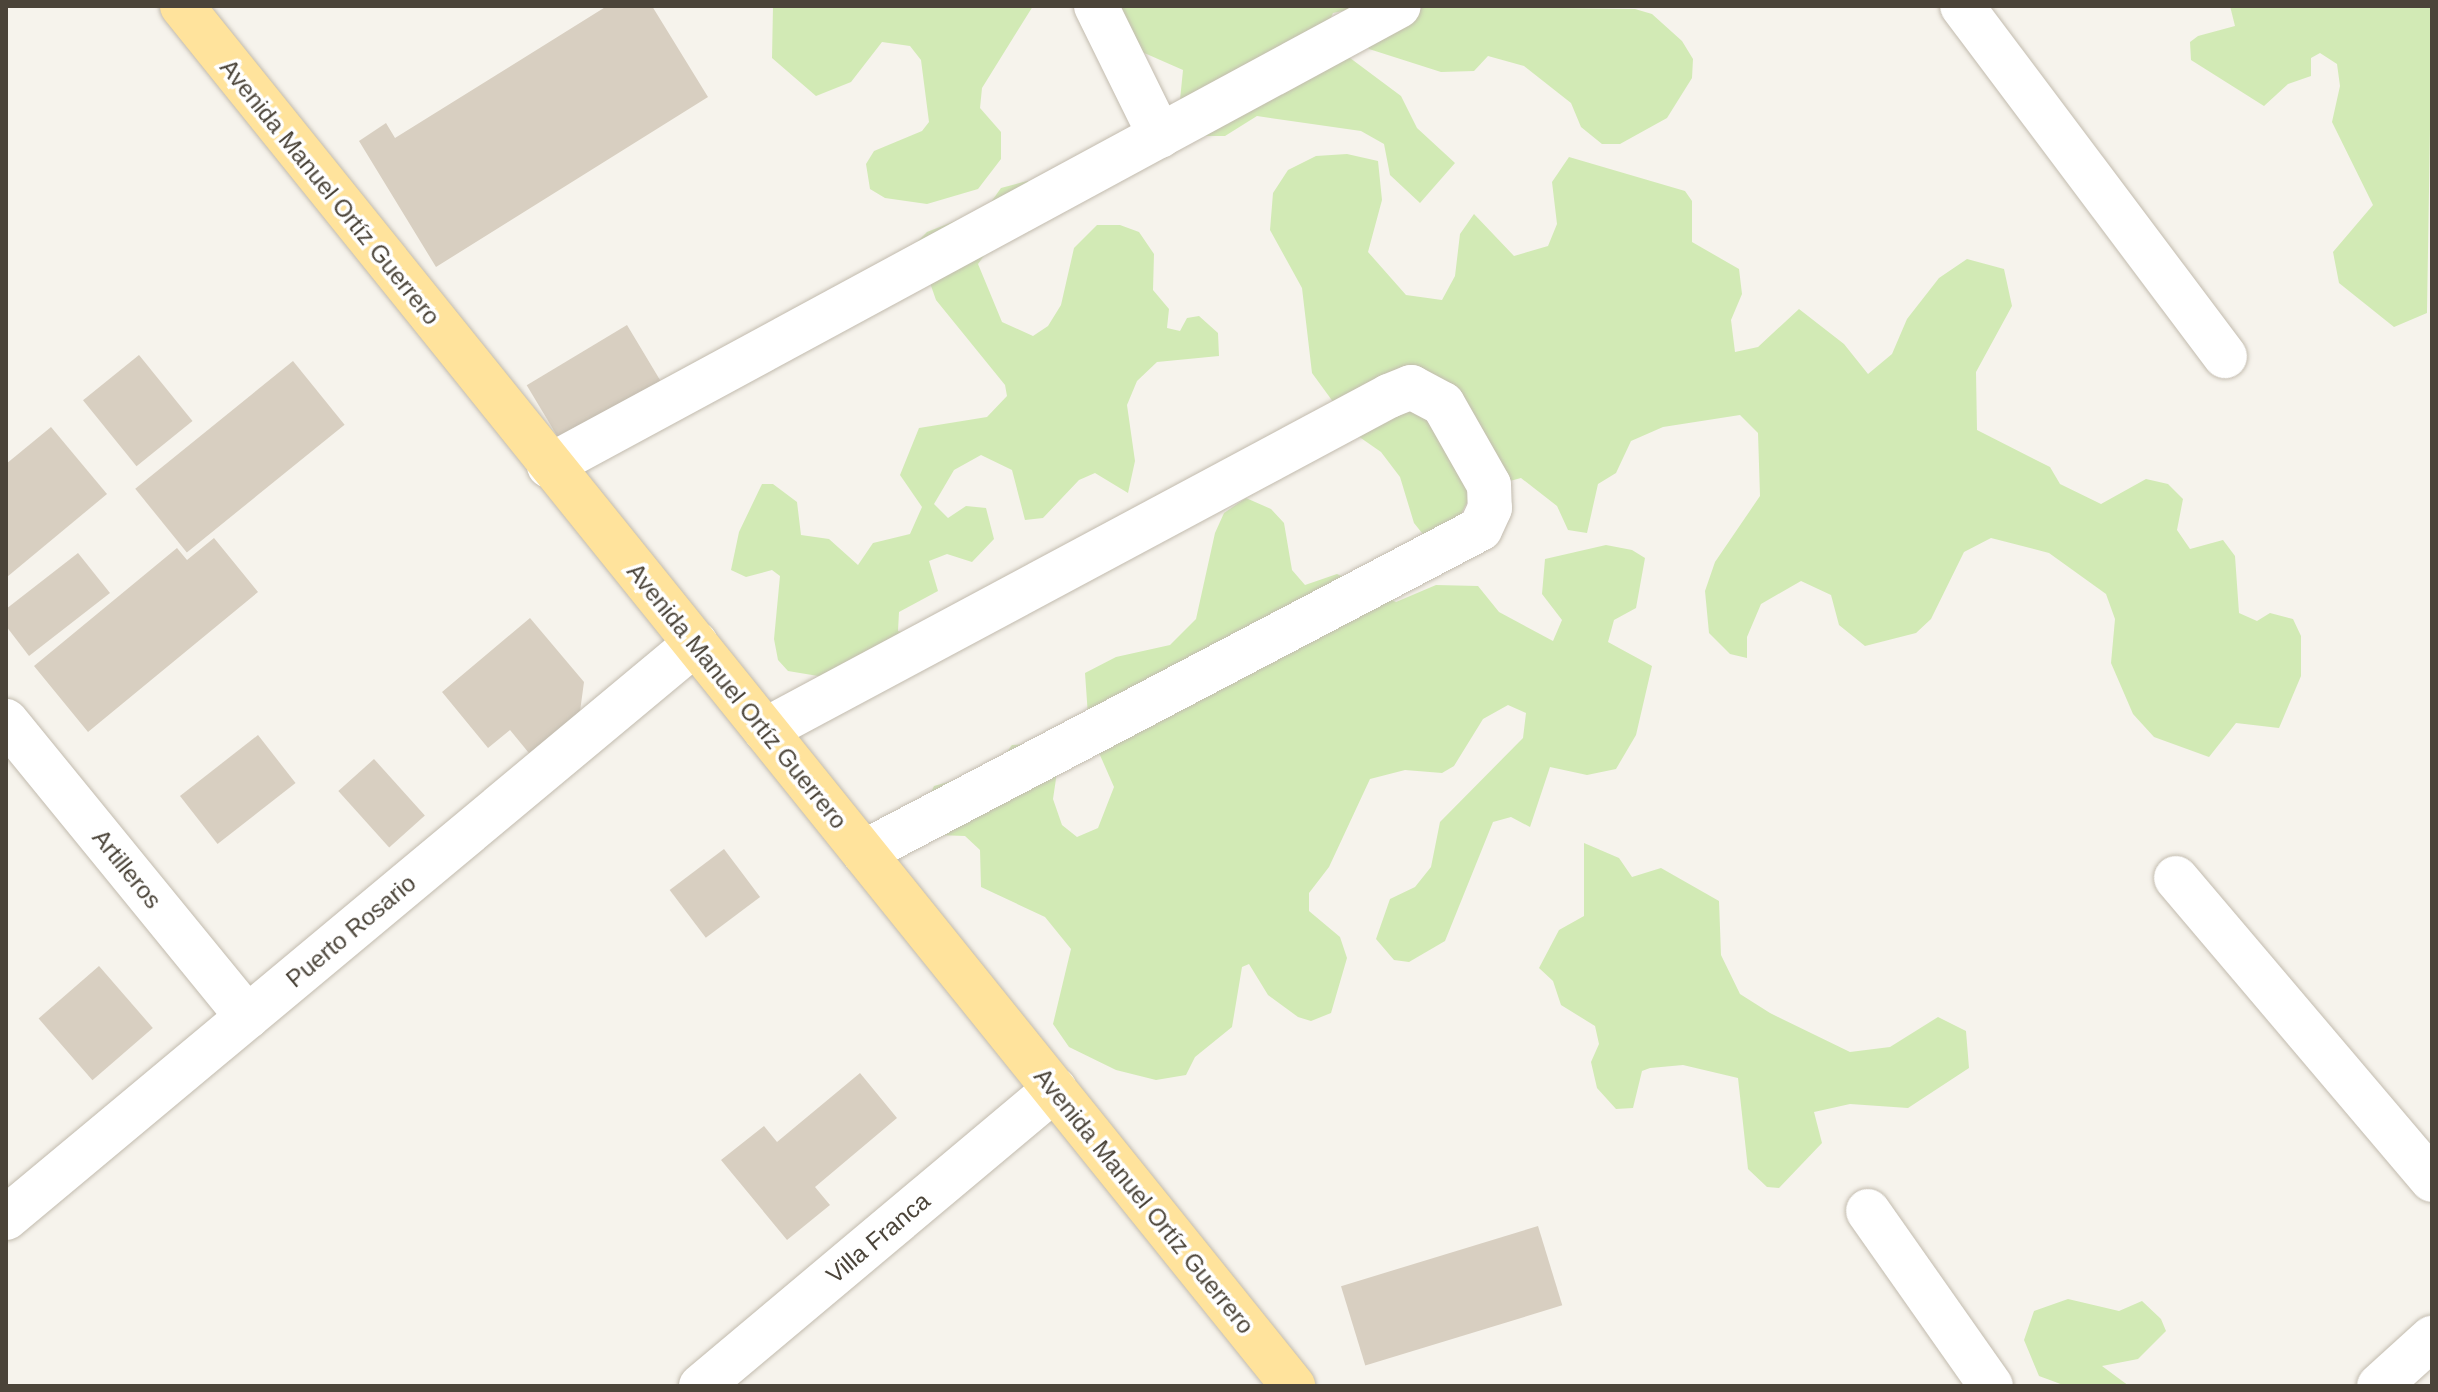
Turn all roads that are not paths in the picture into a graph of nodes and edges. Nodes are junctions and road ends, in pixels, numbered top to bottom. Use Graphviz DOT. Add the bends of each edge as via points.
graph roads {
  1 [pos="182,6"];
  2 [pos="1096,6"];
  3 [pos="1399,6"];
  4 [pos="1962,6"];
  5 [pos="1160,136"];
  6 [pos="2225,356"];
  7 [pos="549,466"];
  8 [pos="696,643"];
  9 [pos="6,721"];
  10 [pos="765,730"];
  11 [pos="864,852"];
  12 [pos="2176,878"];
  13 [pos="247,1017"];
  14 [pos="1055,1089"];
  15 [pos="2432,1180"];
  16 [pos="1868,1211"];
  17 [pos="6,1218"];
  18 [pos="2432,1338"];
  19 [pos="701,1386"];
  20 [pos="1293,1386"];
  21 [pos="1991,1386"];
  22 [pos="2379,1386"];
  1 -- 7 [label="main road, Avenida Manuel Ortíz Guerrero"];
  2 -- 5 [label="street"];
  3 -- 5 [label="street"];
  4 -- 6 [label="street"];
  5 -- 7 [label="street"];
  7 -- 8 [label="main road, Avenida Manuel Ortíz Guerrero"];
  8 -- 10 [label="main road, Avenida Manuel Ortíz Guerrero"];
  8 -- 13 [label="street, Puerto Rosario"];
  9 -- 13 [label="street, Artilleros"];
  10 -- 11 [label="main road, Avenida Manuel Ortíz Guerrero"];
  10 -- 11 [label="street" via="1389,396 1411,387 1443,404 1489,485 1490,508 1480,529"];
  11 -- 14 [label="main road, Avenida Manuel Ortíz Guerrero"];
  12 -- 15 [label="street"];
  13 -- 17 [label="street, Puerto Rosario"];
  14 -- 19 [label="street, Villa Franca"];
  14 -- 20 [label="main road, Avenida Manuel Ortíz Guerrero"];
  16 -- 21 [label="street"];
  18 -- 22 [label="street"];
}
